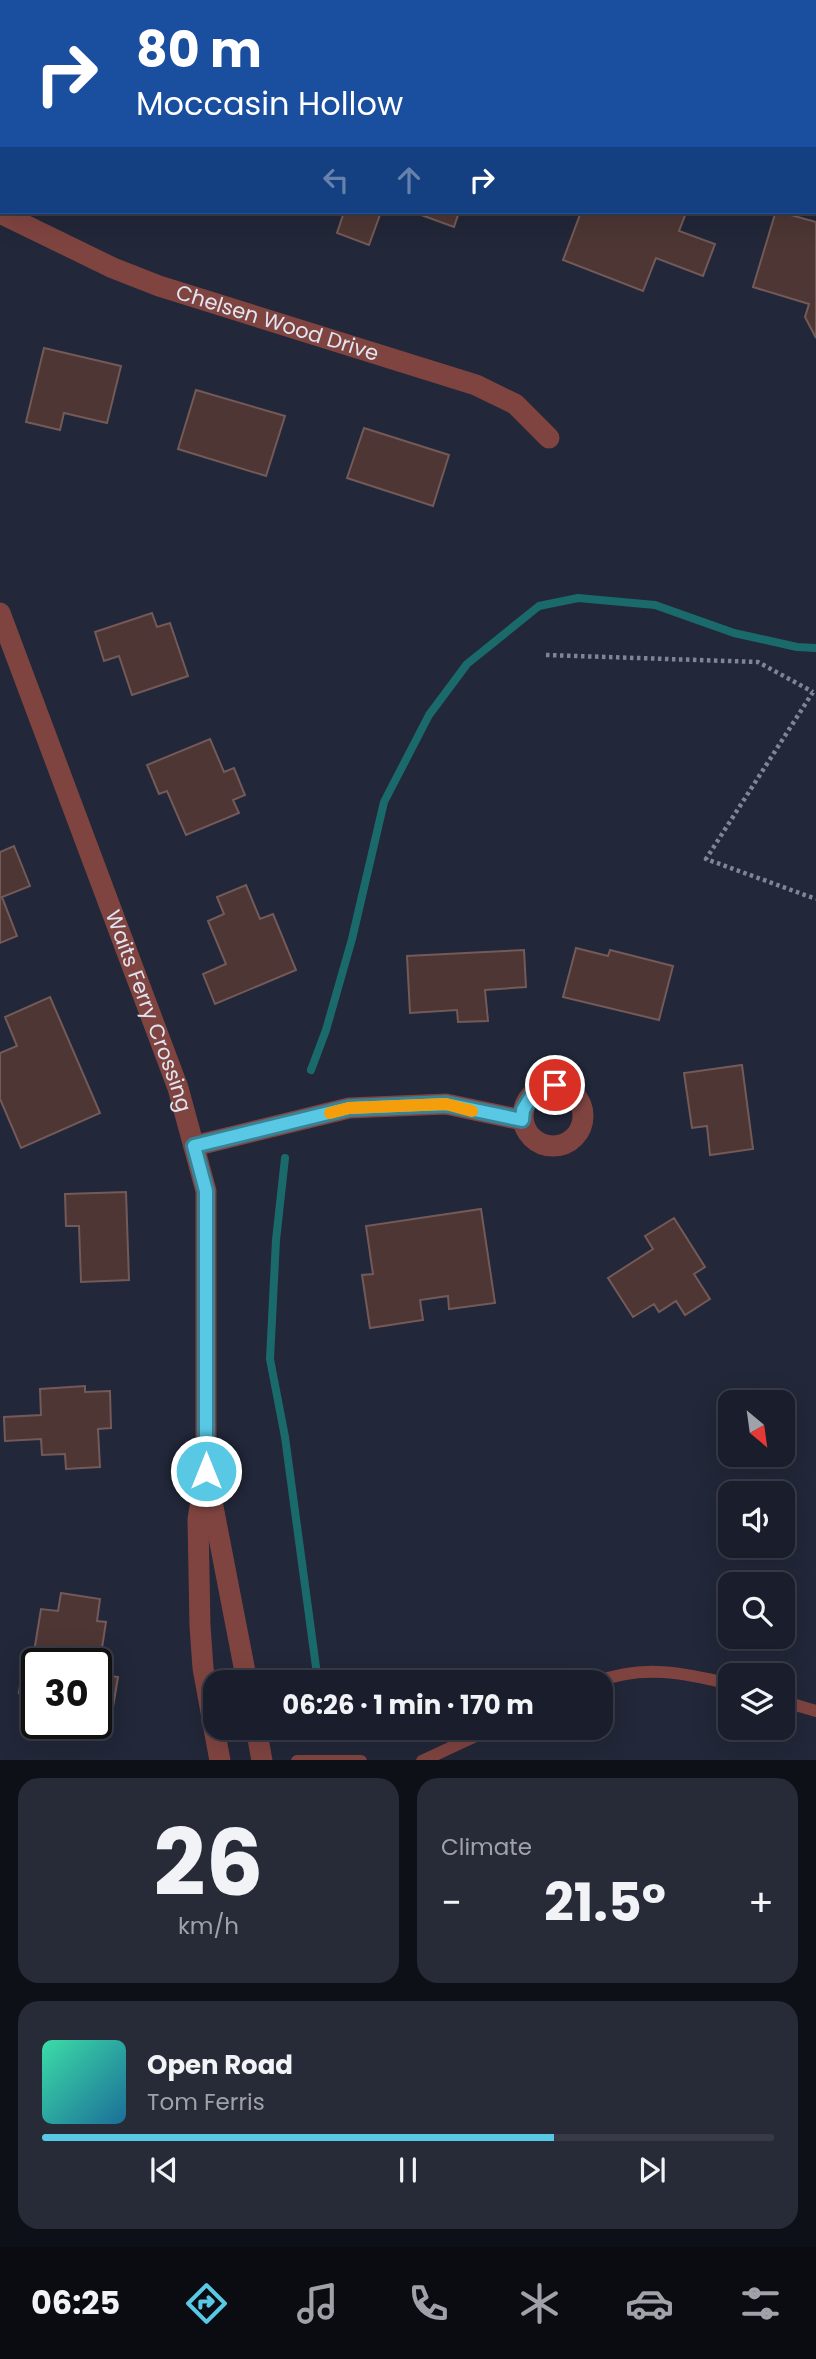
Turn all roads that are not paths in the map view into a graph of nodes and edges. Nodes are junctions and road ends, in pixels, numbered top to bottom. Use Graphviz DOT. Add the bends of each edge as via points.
graph roads {
  1 [pos="2,214"];
  2 [pos="549,438"];
  3 [pos="0,613"];
  4 [pos="522,1120"];
  5 [pos="194,1146"];
  6 [pos="206,1471"];
  7 [pos="245,1670"];
  8 [pos="613,1675"];
  9 [pos="718,1682"];
  10 [pos="795,1705"];
  11 [pos="816,1711"];
  12 [pos="258,1740"];
  13 [pos="466,1740"];
  14 [pos="220,1760"];
  15 [pos="262,1760"];
  16 [pos="297,1760"];
  17 [pos="361,1760"];
  18 [pos="422,1760"];
  1 -- 2 [label="street, Chelsen Wood Drive" via="159,286 476,385 514,404"];
  3 -- 5 [label="street, Waits Ferry Crossing" via="178,1088"];
  4 -- 5 [label="street" via="446,1104 349,1108"];
  5 -- 6 [label="street, Waits Ferry Crossing" via="206,1191"];
  6 -- 7 [label="street, Waits Ferry Crossing"];
  6 -- 14 [label="street, Waits Ferry Crossing" via="198,1519 200,1626"];
  8 -- 9 [label="lane" via="677,1671"];
  10 -- 11 [label="lane"];
  12 -- 15 [label="street"];
  13 -- 18 [label="lane"];
  16 -- 17 [label="lane"];
}
